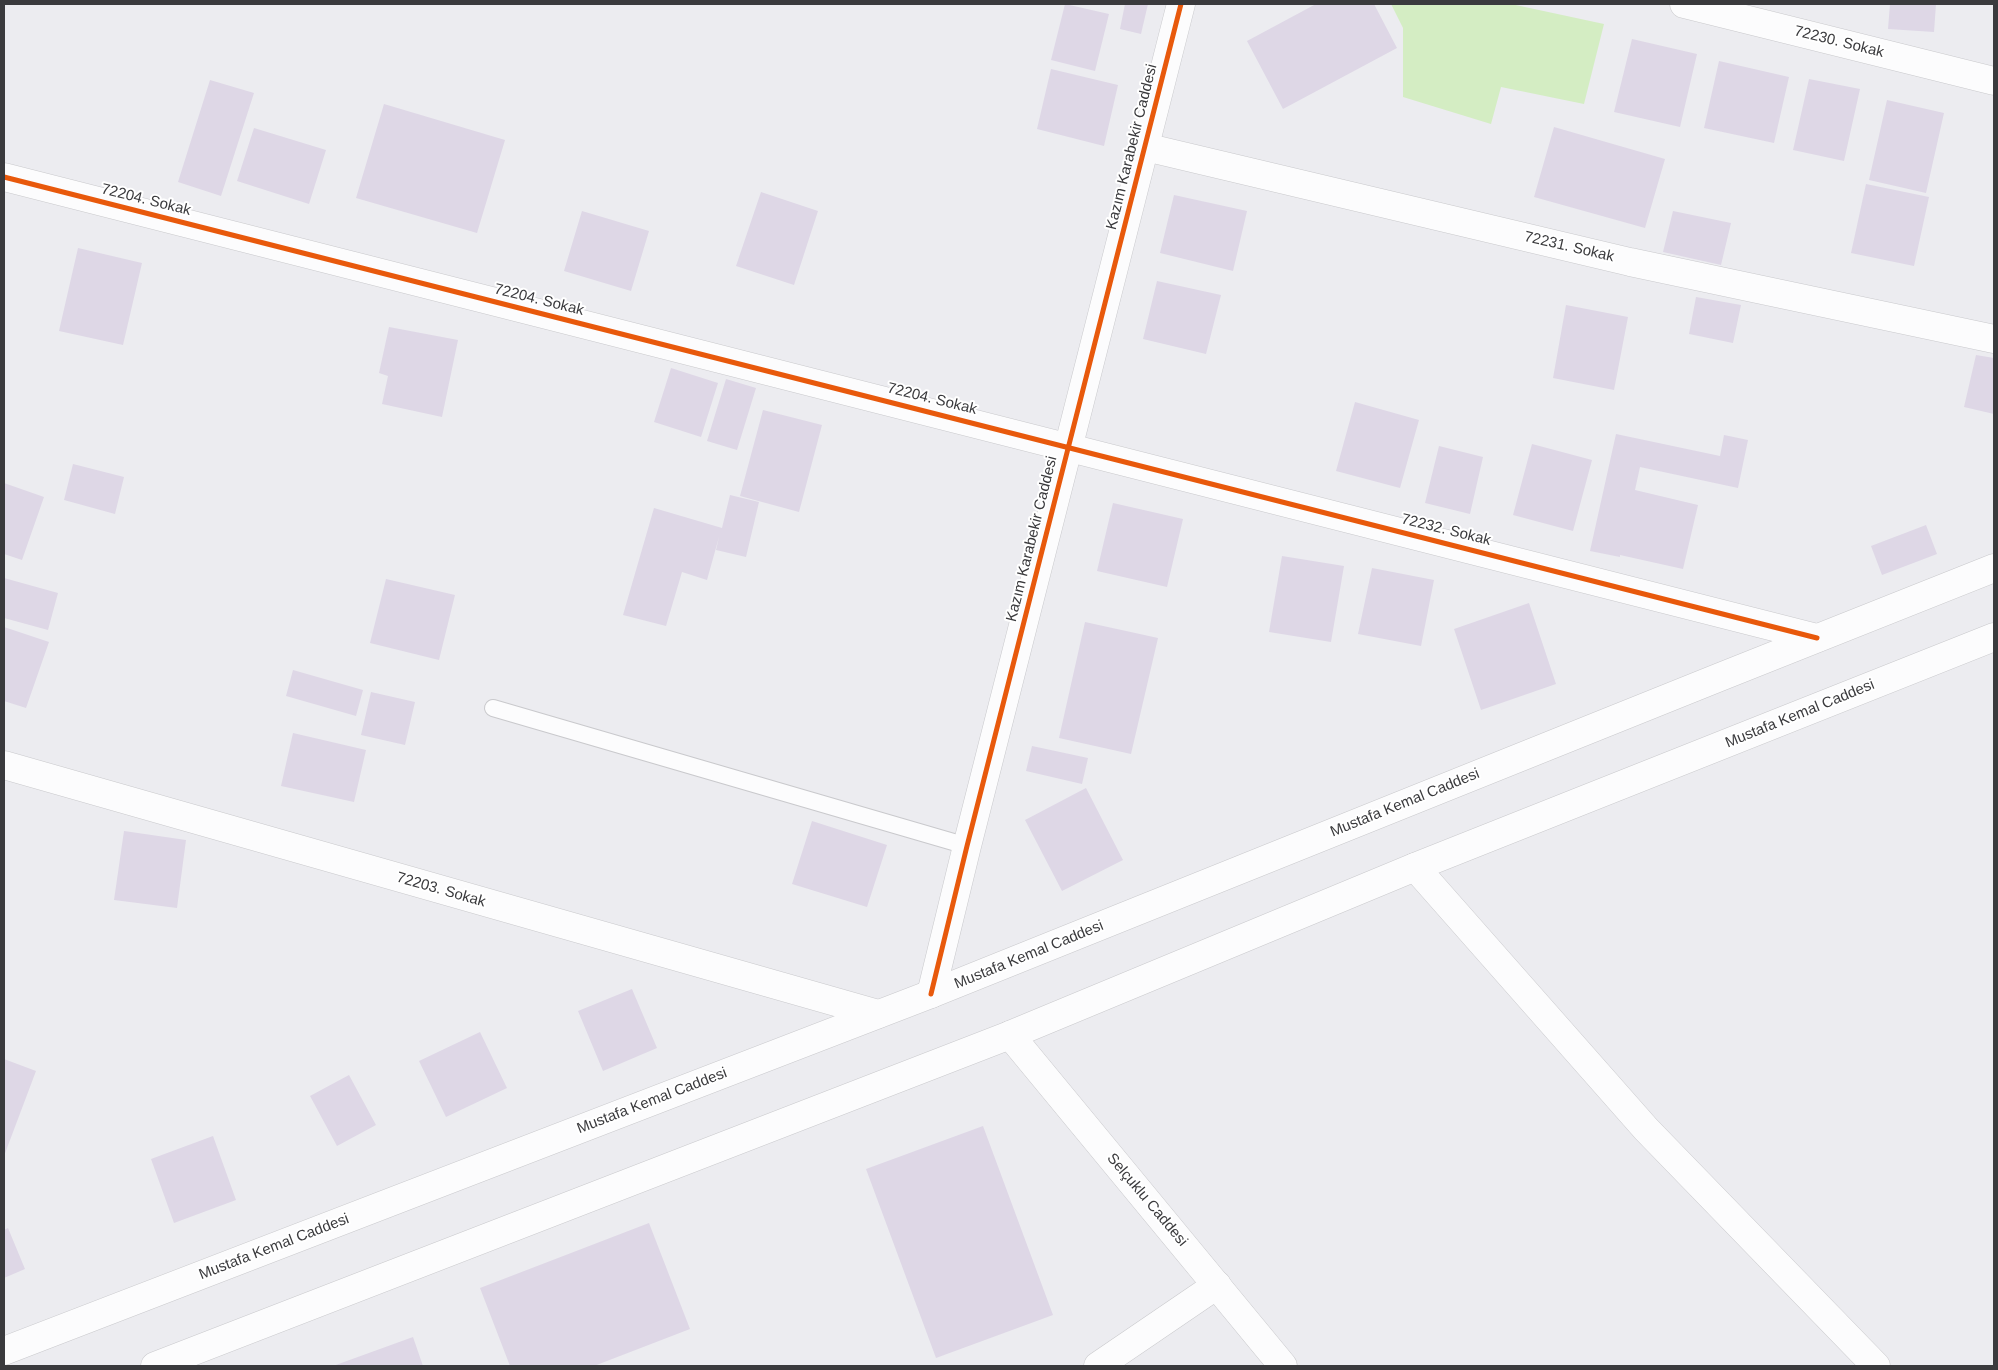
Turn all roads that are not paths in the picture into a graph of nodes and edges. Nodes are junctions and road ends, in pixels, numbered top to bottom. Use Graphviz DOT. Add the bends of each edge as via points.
graph roads {
  1 [pos="1181,4"];
  2 [pos="1684,4"];
  3 [pos="1994,81"];
  4 [pos="1145,146"];
  5 [pos="4,177"];
  6 [pos="1994,339"];
  7 [pos="1068,447"];
  8 [pos="1994,568"];
  9 [pos="1994,637"];
  10 [pos="1817,638"];
  11 [pos="493,708"];
  12 [pos="4,766"];
  13 [pos="967,846"];
  14 [pos="1415,867"];
  15 [pos="931,994"];
  16 [pos="878,1014"];
  17 [pos="1010,1035"];
  18 [pos="1217,1285"];
  19 [pos="4,1351"];
  20 [pos="182,1361"];
  21 [pos="155,1366"];
  22 [pos="1098,1366"];
  23 [pos="1283,1366"];
  24 [pos="1876,1366"];
  1 -- 4 [label="street, Kazım Karabekir Caddesi"];
  2 -- 3 [label="street, 72230. Sokak"];
  4 -- 6 [label="street, 72231. Sokak" via="1630,262"];
  4 -- 7 [label="street, Kazım Karabekir Caddesi"];
  5 -- 7 [label="street, 72204. Sokak"];
  7 -- 10 [label="street, 72232. Sokak"];
  7 -- 13 [label="street, Kazım Karabekir Caddesi"];
  8 -- 10 [label="street, Mustafa Kemal Caddesi"];
  9 -- 14 [label="street, Mustafa Kemal Caddesi"];
  10 -- 15 [label="street, Mustafa Kemal Caddesi"];
  11 -- 13 [label="lane"];
  12 -- 16 [label="street, 72203. Sokak"];
  13 -- 15 [label="street, Kazım Karabekir Caddesi"];
  14 -- 17 [label="street, Mustafa Kemal Caddesi"];
  14 -- 24 [label="street" via="1646,1129"];
  15 -- 16 [label="street, Mustafa Kemal Caddesi"];
  16 -- 19 [label="street, Mustafa Kemal Caddesi"];
  17 -- 18 [label="street, Selçuklu Caddesi"];
  17 -- 20 [label="street, Mustafa Kemal Caddesi"];
  18 -- 22 [label="street"];
  18 -- 23 [label="street, Selçuklu Caddesi"];
  20 -- 21 [label="street, Mustafa Kemal Caddesi"];
}
